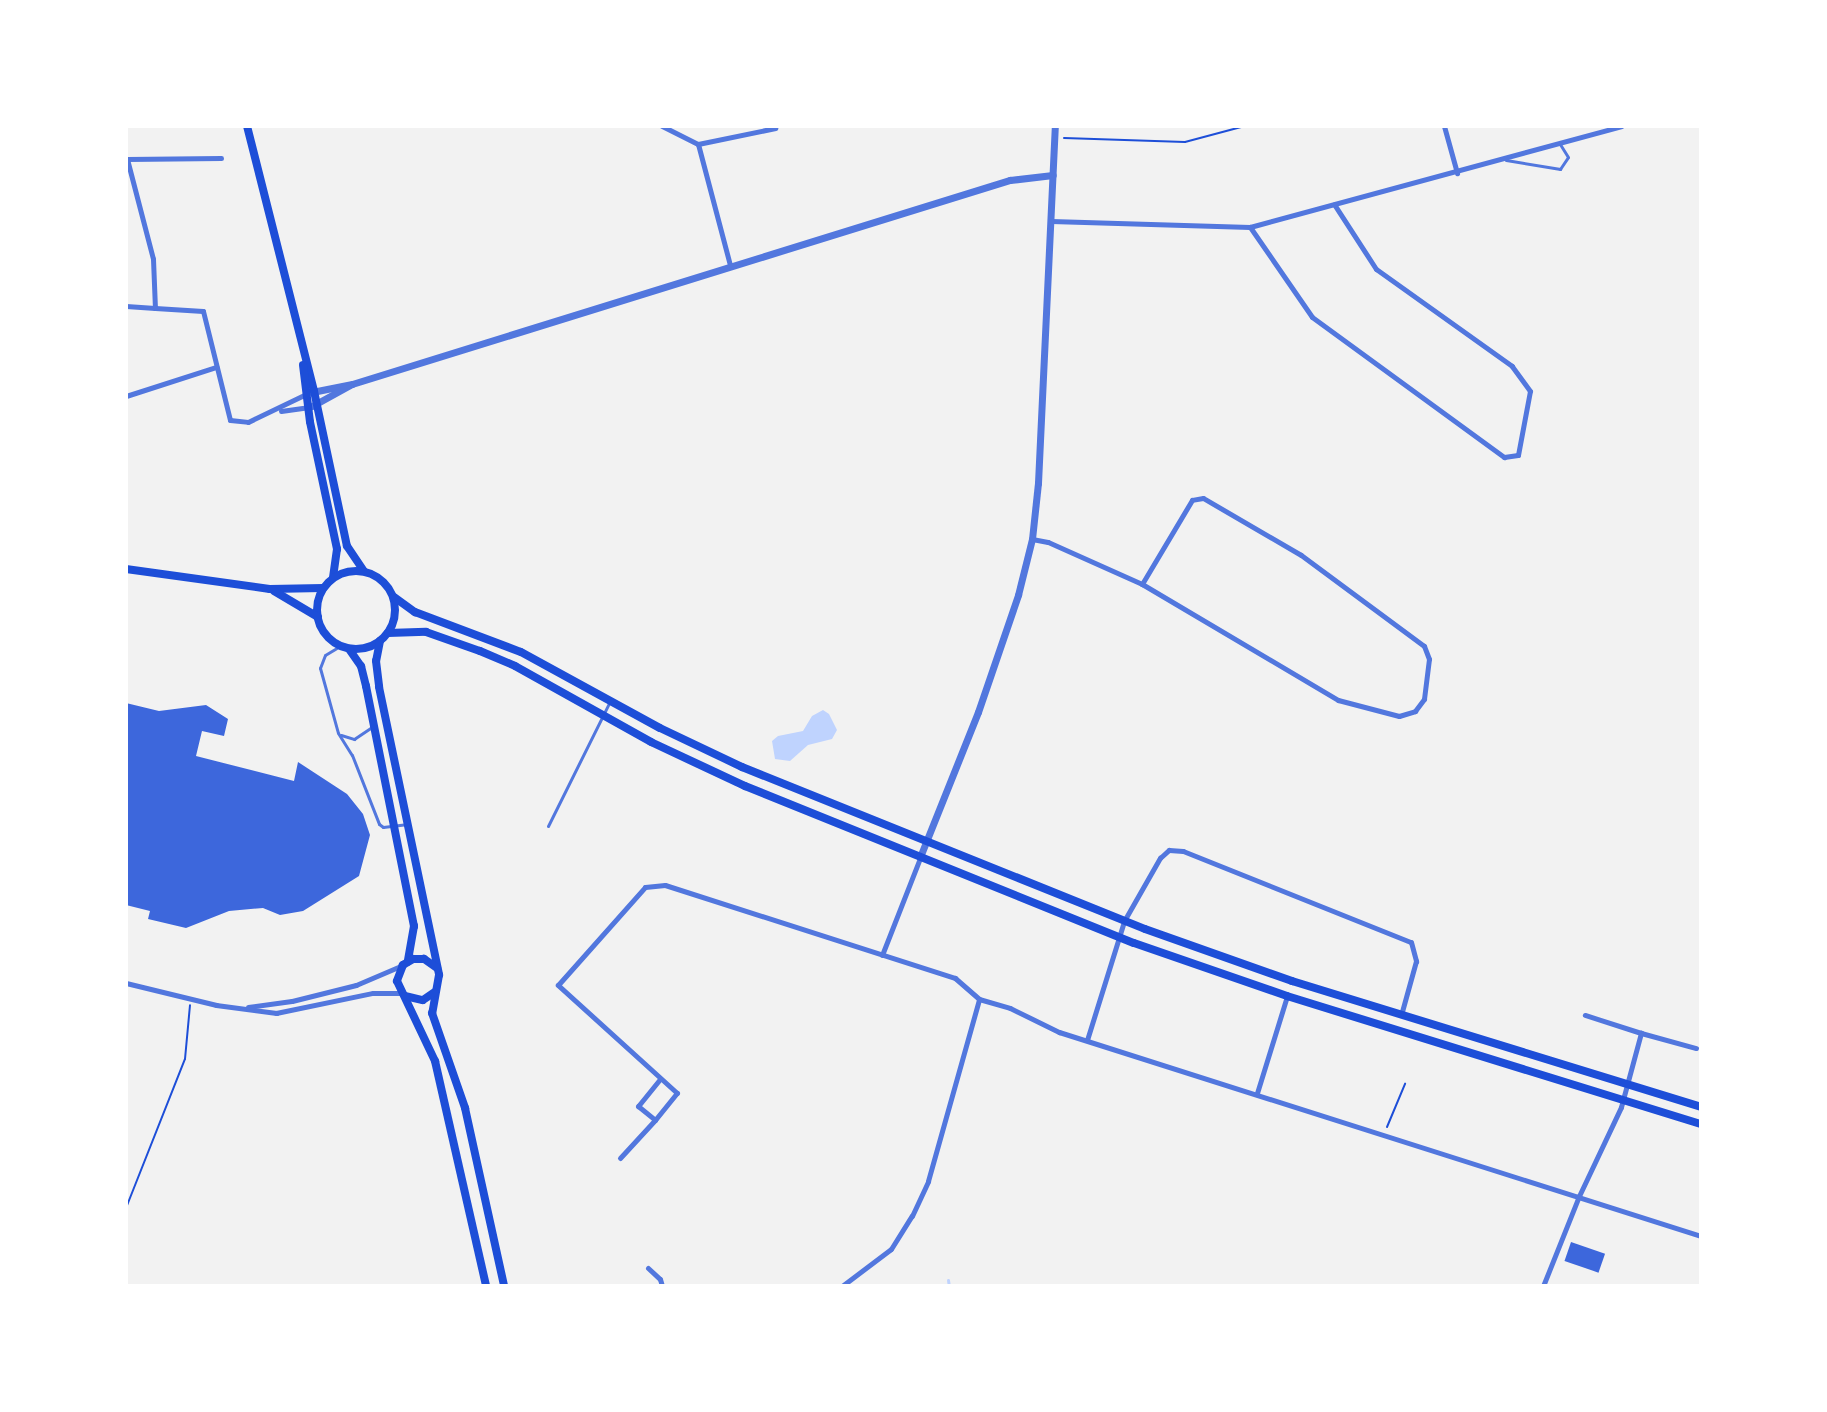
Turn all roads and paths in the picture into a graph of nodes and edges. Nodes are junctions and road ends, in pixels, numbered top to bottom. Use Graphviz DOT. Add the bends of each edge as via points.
graph roads {
  1 [pos="247,126"];
  2 [pos="662,126"];
  3 [pos="1055,126"];
  4 [pos="1245,126"];
  5 [pos="1444,126"];
  6 [pos="1621,126"];
  7 [pos="775,128"];
  8 [pos="1054,138"];
  9 [pos="698,144"];
  10 [pos="1560,144"];
  11 [pos="221,158"];
  12 [pos="127,160"];
  13 [pos="1506,160"];
  14 [pos="1457,173"];
  15 [pos="1053,175"];
  16 [pos="1334,204"];
  17 [pos="1051,221"];
  18 [pos="1250,227"];
  19 [pos="730,265"];
  20 [pos="126,306"];
  21 [pos="155,308"];
  22 [pos="216,367"];
  23 [pos="352,384"];
  24 [pos="310,393"];
  25 [pos="126,396"];
  26 [pos="312,406"];
  27 [pos="276,411"];
  28 [pos="1032,539"];
  29 [pos="126,569"];
  30 [pos="364,571"];
  31 [pos="333,578"];
  32 [pos="1142,584"];
  33 [pos="323,588"];
  34 [pos="270,589"];
  35 [pos="394,597"];
  36 [pos="318,617"];
  37 [pos="388,633"];
  38 [pos="380,641"];
  39 [pos="345,647"];
  40 [pos="610,701"];
  41 [pos="603,715"];
  42 [pos="375,724"];
  43 [pos="338,733"];
  44 [pos="407,824"];
  45 [pos="395,826"];
  46 [pos="548,826"];
  47 [pos="926,842"];
  48 [pos="920,857"];
  49 [pos="1124,921"];
  50 [pos="1118,937"];
  51 [pos="882,955"];
  52 [pos="405,963"];
  53 [pos="437,969"];
  54 [pos="126,983"];
  55 [pos="438,989"];
  56 [pos="403,994"];
  57 [pos="1287,996"];
  58 [pos="191,999"];
  59 [pos="979,999"];
  60 [pos="243,1007"];
  61 [pos="1585,1015"];
  62 [pos="1401,1016"];
  63 [pos="1641,1033"];
  64 [pos="1087,1041"];
  65 [pos="1696,1048"];
  66 [pos="660,1079"];
  67 [pos="1405,1084"];
  68 [pos="1627,1084"];
  69 [pos="1257,1093"];
  70 [pos="1623,1100"];
  71 [pos="1701,1107"];
  72 [pos="655,1120"];
  73 [pos="1701,1124"];
  74 [pos="1387,1127"];
  75 [pos="620,1158"];
  76 [pos="1579,1196"];
  77 [pos="126,1208"];
  78 [pos="1701,1236"];
  79 [pos="648,1268"];
  80 [pos="486,1286"];
  81 [pos="504,1286"];
  82 [pos="662,1286"];
  83 [pos="842,1286"];
  84 [pos="1543,1286"];
  1 -- 24 [label="main road"];
  2 -- 9 [label="street"];
  3 -- 8 [label="street"];
  4 -- 8 [label="path" via="1185,142"];
  5 -- 14 [label="street"];
  6 -- 10 [label="street"];
  7 -- 9 [label="street"];
  8 -- 15 [label="street"];
  9 -- 19 [label="street"];
  10 -- 13 [label="street"];
  10 -- 13 [label="lane" via="1568,157 1560,169"];
  11 -- 12 [label="street"];
  12 -- 21 [label="street" via="153,259"];
  13 -- 14 [label="street"];
  14 -- 16 [label="street"];
  15 -- 17 [label="street"];
  15 -- 19 [label="street" via="1010,180"];
  16 -- 18 [label="street"];
  16 -- 18 [label="street" via="1376,269 1512,366 1530,391 1518,455 1504,457 1312,317"];
  17 -- 18 [label="street"];
  17 -- 28 [label="street"];
  19 -- 23 [label="street"];
  20 -- 21 [label="street"];
  21 -- 22 [label="street" via="203,311"];
  22 -- 25 [label="street"];
  22 -- 27 [label="street" via="230,420 248,422"];
  23 -- 24 [label="street"];
  23 -- 26 [label="street"];
  24 -- 26 [label="main road"];
  24 -- 27 [label="street"];
  26 -- 27 [label="street"];
  26 -- 30 [label="main road" via="347,546"];
  26 -- 31 [label="main road" via="337,549"];
  28 -- 32 [label="street"];
  28 -- 47 [label="street" via="978,712"];
  29 -- 34 [label="main road"];
  30 -- 31 [label="main road"];
  30 -- 35 [label="main road" via="379,577"];
  31 -- 33 [label="main road"];
  32 -- 32 [label="street" via="1338,700 1399,716 1415,711 1424,699 1429,659 1424,646 1301,555 1203,498 1192,500"];
  33 -- 34 [label="main road"];
  33 -- 36 [label="main road"];
  34 -- 36 [label="main road"];
  35 -- 37 [label="main road" via="396,612"];
  35 -- 40 [label="main road" via="415,612 521,652"];
  36 -- 39 [label="main road" via="327,636"];
  37 -- 38 [label="main road"];
  37 -- 41 [label="main road" via="413,631 452,640 515,666"];
  38 -- 39 [label="main road" via="366,648"];
  38 -- 44 [label="main road" via="376,672"];
  39 -- 42 [label="main road" via="361,666"];
  39 -- 43 [label="lane" via="325,655 320,668"];
  40 -- 41 [label="lane"];
  40 -- 47 [label="main road" via="744,768"];
  41 -- 46 [label="lane"];
  41 -- 48 [label="main road" via="745,786"];
  42 -- 43 [label="lane" via="357,738"];
  42 -- 45 [label="main road"];
  43 -- 45 [label="lane" via="352,755 376,820 383,827"];
  44 -- 45 [label="lane"];
  44 -- 53 [label="main road"];
  45 -- 52 [label="main road" via="414,926"];
  47 -- 48 [label="street"];
  47 -- 49 [label="main road"];
  48 -- 50 [label="main road"];
  48 -- 51 [label="street"];
  49 -- 50 [label="street"];
  49 -- 62 [label="main road"];
  49 -- 62 [label="street" via="1164,852 1183,851 1411,942 1416,961"];
  50 -- 57 [label="main road"];
  50 -- 64 [label="street"];
  51 -- 59 [label="street" via="955,978"];
  51 -- 66 [label="street" via="658,885 645,887 558,985"];
  52 -- 53 [label="main road" via="424,959"];
  52 -- 56 [label="main road" via="397,981"];
  52 -- 60 [label="street" via="323,994"];
  53 -- 55 [label="main road"];
  54 -- 58 [label="street"];
  55 -- 56 [label="main road" via="423,1000"];
  55 -- 81 [label="main road" via="432,1013 465,1108"];
  56 -- 60 [label="street" via="363,995 294,1012"];
  56 -- 80 [label="main road" via="440,1080"];
  57 -- 69 [label="street"];
  57 -- 70 [label="main road"];
  58 -- 60 [label="street"];
  58 -- 77 [label="path" via="185,1059"];
  59 -- 64 [label="street"];
  59 -- 83 [label="street" via="928,1181 912,1216 891,1249"];
  61 -- 63 [label="street"];
  62 -- 68 [label="main road"];
  63 -- 65 [label="street"];
  63 -- 68 [label="street"];
  64 -- 69 [label="street"];
  66 -- 72 [label="street" via="677,1093"];
  66 -- 72 [label="street" via="638,1106"];
  67 -- 74 [label="path"];
  68 -- 70 [label="street"];
  68 -- 71 [label="main road"];
  69 -- 76 [label="street"];
  70 -- 73 [label="main road"];
  70 -- 76 [label="street"];
  72 -- 75 [label="street"];
  76 -- 78 [label="street"];
  76 -- 84 [label="street"];
  79 -- 82 [label="street"];
}
